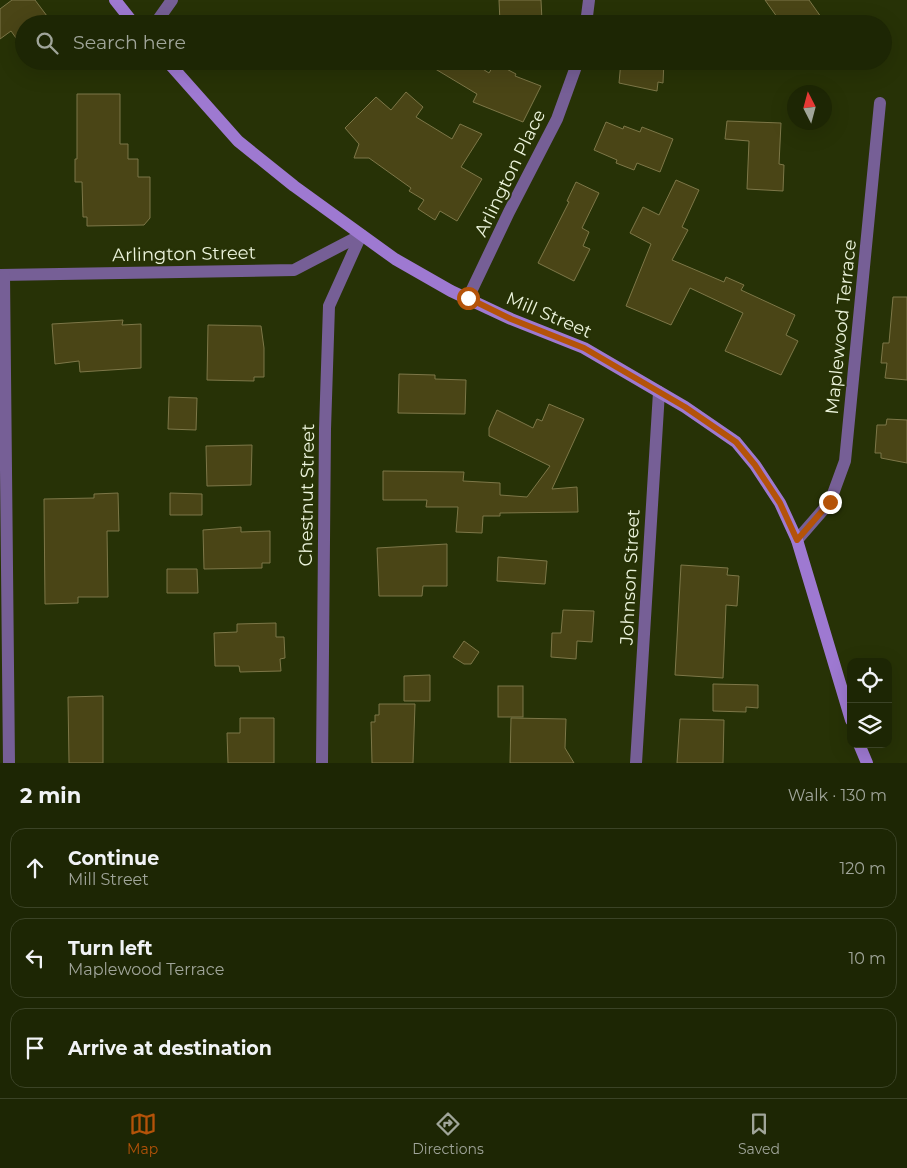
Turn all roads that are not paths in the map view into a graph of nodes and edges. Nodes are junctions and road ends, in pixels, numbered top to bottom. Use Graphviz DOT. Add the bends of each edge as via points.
graph roads {
  1 [pos="115,0"];
  2 [pos="172,0"];
  3 [pos="589,0"];
  4 [pos="127,15"];
  5 [pos="161,15"];
  6 [pos="587,15"];
  7 [pos="175,70"];
  8 [pos="575,70"];
  9 [pos="880,103"];
  10 [pos="361,235"];
  11 [pos="2,275"];
  12 [pos="468,298"];
  13 [pos="658,392"];
  14 [pos="797,540"];
  15 [pos="847,707"];
  16 [pos="861,748"];
  17 [pos="9,763"];
  18 [pos="322,763"];
  19 [pos="636,763"];
  20 [pos="867,763"];
  1 -- 4 [label="main road"];
  2 -- 5 [label="street"];
  3 -- 6 [label="street"];
  7 -- 10 [label="main road, Mill Street" via="238,141"];
  8 -- 12 [label="street, Arlington Place" via="557,119"];
  9 -- 14 [label="street, Maplewood Terrace" via="845,462 830,502"];
  10 -- 11 [label="street, Arlington Street" via="294,270"];
  10 -- 12 [label="main road, Mill Street" via="395,259"];
  10 -- 18 [label="street, Chestnut Street" via="329,306 324,429"];
  11 -- 17 [label="street"];
  12 -- 13 [label="main road, Mill Street" via="584,348"];
  13 -- 14 [label="main road, Mill Street" via="736,442 780,503"];
  13 -- 19 [label="street, Johnson Street"];
  14 -- 15 [label="main road, Mill Street"];
  16 -- 20 [label="main road"];
}
